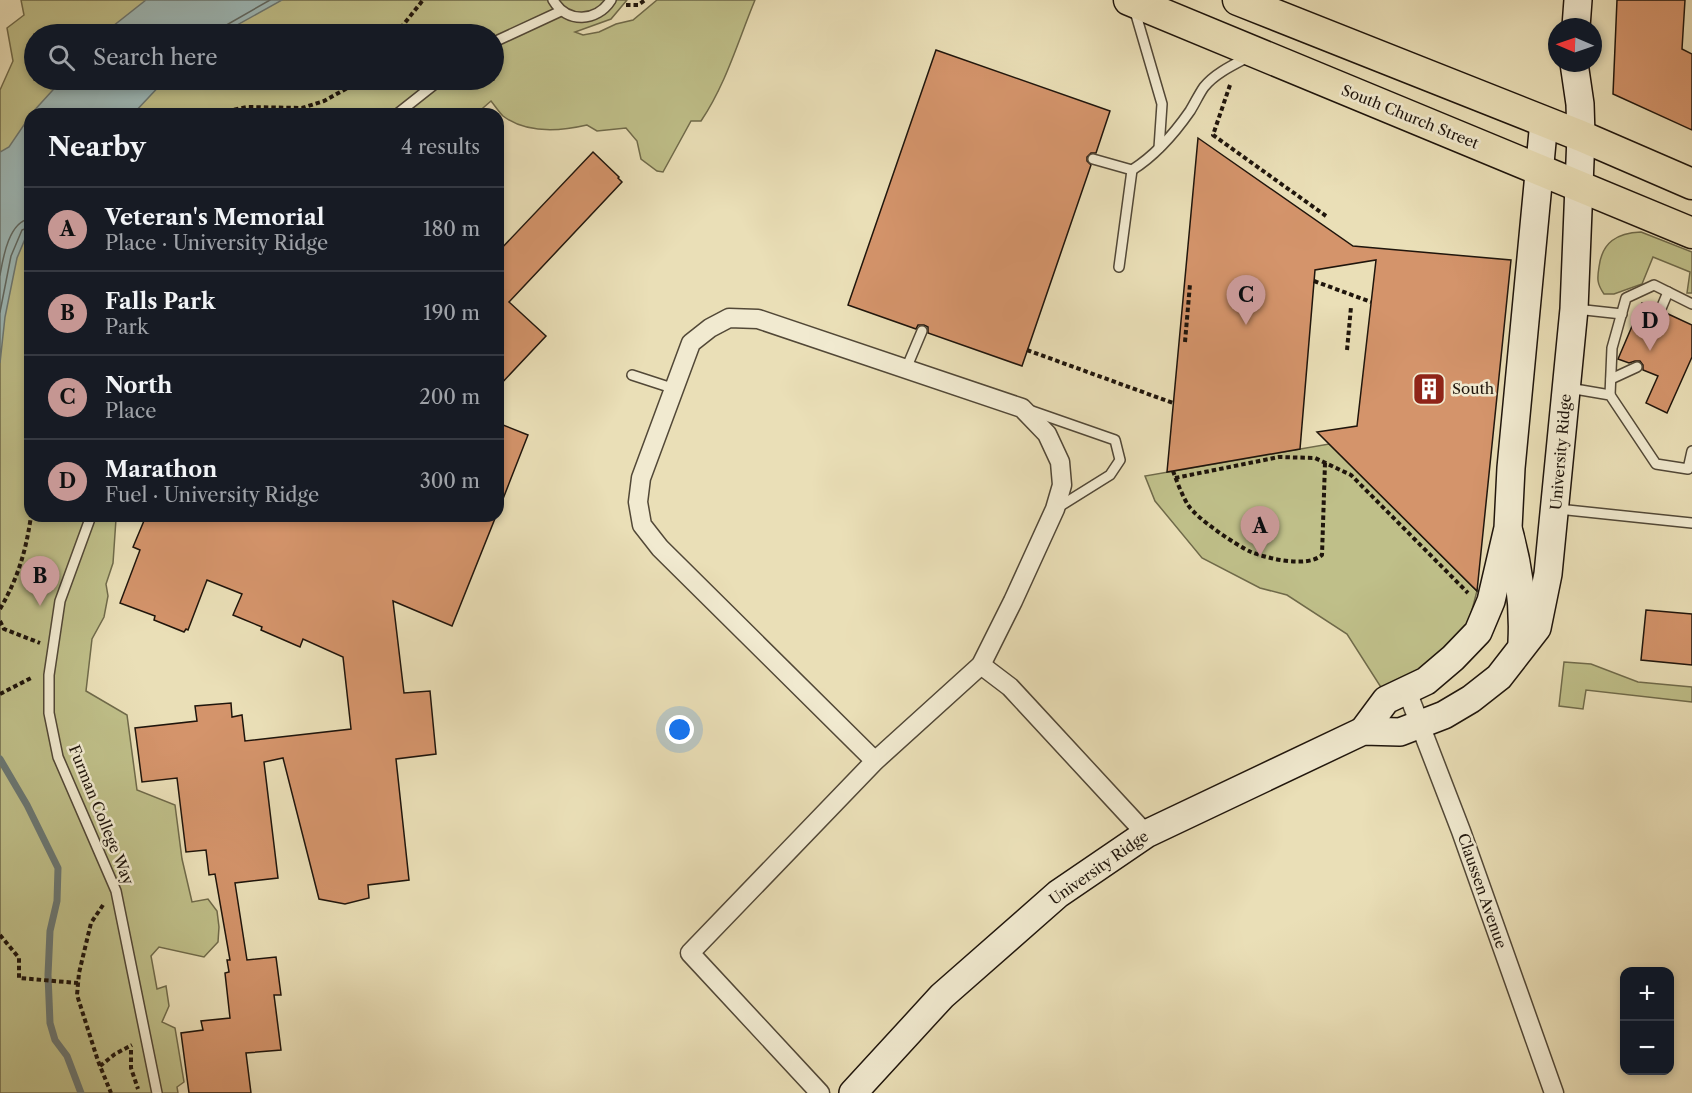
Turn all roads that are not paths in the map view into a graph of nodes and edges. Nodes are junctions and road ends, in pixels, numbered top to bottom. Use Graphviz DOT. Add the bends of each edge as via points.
graph roads {
  1 [pos="553,0"];
  2 [pos="611,0"];
  3 [pos="1238,0"];
  4 [pos="1578,0"];
  5 [pos="1130,1"];
  6 [pos="561,11"];
  7 [pos="1577,18"];
  8 [pos="504,37"];
  9 [pos="1255,53"];
  10 [pos="1575,72"];
  11 [pos="428,90"];
  12 [pos="405,108"];
  13 [pos="1544,121"];
  14 [pos="1581,136"];
  15 [pos="1159,148"];
  16 [pos="1093,159"];
  17 [pos="1132,170"];
  18 [pos="1541,171"];
  19 [pos="1692,184"];
  20 [pos="1579,187"];
  21 [pos="1692,233"];
  22 [pos="1119,267"];
  23 [pos="1668,292"];
  24 [pos="1692,303"];
  25 [pos="1574,309"];
  26 [pos="1660,311"];
  27 [pos="1622,314"];
  28 [pos="922,331"];
  29 [pos="1637,367"];
  30 [pos="906,369"];
  31 [pos="632,375"];
  32 [pos="1611,379"];
  33 [pos="1567,388"];
  34 [pos="675,389"];
  35 [pos="1611,395"];
  36 [pos="1022,408"];
  37 [pos="1692,451"];
  38 [pos="1556,508"];
  39 [pos="1054,509"];
  40 [pos="89,522"];
  41 [pos="1692,523"];
  42 [pos="1508,528"];
  43 [pos="1521,650"];
  44 [pos="981,665"];
  45 [pos="1407,691"];
  46 [pos="1419,724"];
  47 [pos="1363,731"];
  48 [pos="875,761"];
  49 [pos="1146,834"];
  50 [pos="157,1093"];
  51 [pos="820,1093"];
  52 [pos="853,1093"];
  53 [pos="1554,1093"];
  1 -- 6 [label="lane"];
  2 -- 6 [label="lane" via="593,16 582,18"];
  3 -- 13 [label="main road"];
  4 -- 7 [label="street"];
  5 -- 9 [label="main road, South Church Street"];
  5 -- 15 [label="lane" via="1162,104"];
  6 -- 8 [label="lane"];
  9 -- 15 [label="lane" via="1205,86 1191,110"];
  9 -- 18 [label="main road, South Church Street"];
  10 -- 14 [label="street, University Ridge"];
  11 -- 12 [label="lane"];
  13 -- 14 [label="main road"];
  13 -- 18 [label="street, University Ridge"];
  14 -- 19 [label="main road"];
  14 -- 20 [label="street, University Ridge"];
  15 -- 17 [label="lane"];
  16 -- 17 [label="lane"];
  17 -- 22 [label="lane"];
  18 -- 20 [label="main road, South Church Street"];
  18 -- 42 [label="street, University Ridge"];
  20 -- 21 [label="main road, South Church Street"];
  20 -- 25 [label="street, University Ridge"];
  23 -- 24 [label="lane"];
  23 -- 26 [label="lane"];
  23 -- 27 [label="lane" via="1654,285 1626,298"];
  25 -- 27 [label="lane"];
  25 -- 33 [label="street, University Ridge"];
  27 -- 32 [label="lane" via="1612,348"];
  28 -- 30 [label="lane"];
  29 -- 32 [label="lane"];
  30 -- 34 [label="street" via="758,319 729,318 691,344"];
  30 -- 36 [label="street"];
  31 -- 34 [label="lane"];
  32 -- 35 [label="lane"];
  33 -- 35 [label="lane"];
  33 -- 38 [label="street, University Ridge"];
  34 -- 48 [label="street" via="641,478 638,502 642,525 660,548"];
  35 -- 37 [label="lane" via="1656,464 1688,469"];
  36 -- 39 [label="street" via="1047,434 1060,462 1062,485"];
  36 -- 39 [label="lane" via="1115,440 1120,460 1110,475"];
  38 -- 41 [label="lane"];
  38 -- 43 [label="street, University Ridge" via="1537,628"];
  39 -- 44 [label="street"];
  40 -- 50 [label="lane, Furman College Way" via="60,601 49,675 49,713 58,757 116,891"];
  42 -- 43 [label="street" via="1518,563"];
  42 -- 45 [label="street, University Ridge" via="1491,601 1478,633 1425,681"];
  43 -- 46 [label="street, University Ridge" via="1499,677 1470,699"];
  44 -- 48 [label="street"];
  44 -- 49 [label="street" via="1010,687"];
  45 -- 46 [label="street, Claussen Avenue"];
  45 -- 47 [label="street, University Ridge" via="1386,700"];
  46 -- 47 [label="street, University Ridge" via="1400,732"];
  46 -- 53 [label="street, Claussen Avenue"];
  47 -- 49 [label="street, University Ridge"];
  48 -- 51 [label="street" via="690,953"];
  49 -- 52 [label="street, University Ridge" via="1058,894 951,989"];
}
